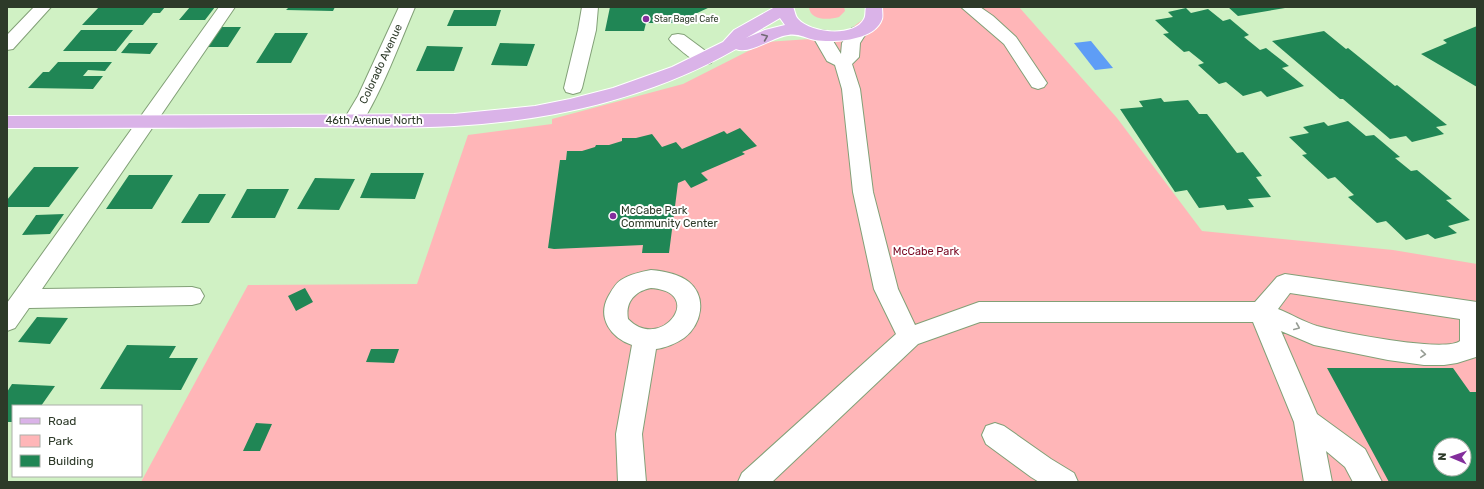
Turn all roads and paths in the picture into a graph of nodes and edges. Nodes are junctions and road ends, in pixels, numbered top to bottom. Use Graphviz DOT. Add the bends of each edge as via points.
graph roads {
  1 [pos="43,7"];
  2 [pos="227,7"];
  3 [pos="407,7"];
  4 [pos="590,7"];
  5 [pos="874,7"];
  6 [pos="969,7"];
  7 [pos="784,8"];
  8 [pos="802,29"];
  9 [pos="858,32"];
  10 [pos="821,36"];
  11 [pos="678,39"];
  12 [pos="7,45"];
  13 [pos="729,46"];
  14 [pos="705,59"];
  15 [pos="844,62"];
  16 [pos="1038,83"];
  17 [pos="573,88"];
  18 [pos="353,121"];
  19 [pos="7,122"];
  20 [pos="146,122"];
  21 [pos="192,296"];
  22 [pos="23,299"];
  23 [pos="1261,312"];
  24 [pos="1475,312"];
  25 [pos="7,321"];
  26 [pos="909,337"];
  27 [pos="645,339"];
  28 [pos="1306,422"];
  29 [pos="995,435"];
  30 [pos="632,482"];
  31 [pos="752,482"];
  32 [pos="1064,482"];
  33 [pos="1318,482"];
  34 [pos="1368,482"];
  1 -- 12 [label="street"];
  2 -- 20 [label="street"];
  3 -- 18 [label="street, Colorado Avenue"];
  4 -- 17 [label="street"];
  5 -- 9 [label="main road" via="876,12 873,21"];
  6 -- 16 [label="street" via="1010,41"];
  7 -- 8 [label="main road" via="789,20"];
  7 -- 13 [label="main road, 46th Avenue North" via="740,34"];
  8 -- 10 [label="main road"];
  13 -- 8 [label="main road, 46th Avenue North, one-way" via="743,46 774,33"];
  9 -- 10 [label="main road" via="840,36"];
  9 -- 15 [label="street" via="851,43 850,57"];
  10 -- 15 [label="street" via="833,57"];
  11 -- 14 [label="street"];
  13 -- 14 [label="main road, 46th Avenue North"];
  14 -- 18 [label="main road, 46th Avenue North" via="619,92 541,111 454,120"];
  15 -- 26 [label="street" via="851,89 863,192 886,289"];
  18 -- 20 [label="main road, 46th Avenue North"];
  19 -- 20 [label="main road, 46th Avenue North"];
  20 -- 22 [label="street"];
  21 -- 22 [label="street"];
  22 -- 25 [label="street"];
  23 -- 24 [label="street" via="1285,283"];
  23 -- 24 [label="street, one-way" via="1314,335 1424,355 1444,355 1467,350 1472,343"];
  23 -- 26 [label="street" via="979,312"];
  23 -- 28 [label="street"];
  26 -- 31 [label="street"];
  27 -- 30 [label="street" via="630,434"];
  28 -- 33 [label="street"];
  28 -- 34 [label="street" via="1355,458"];
  29 -- 32 [label="street"];
}
